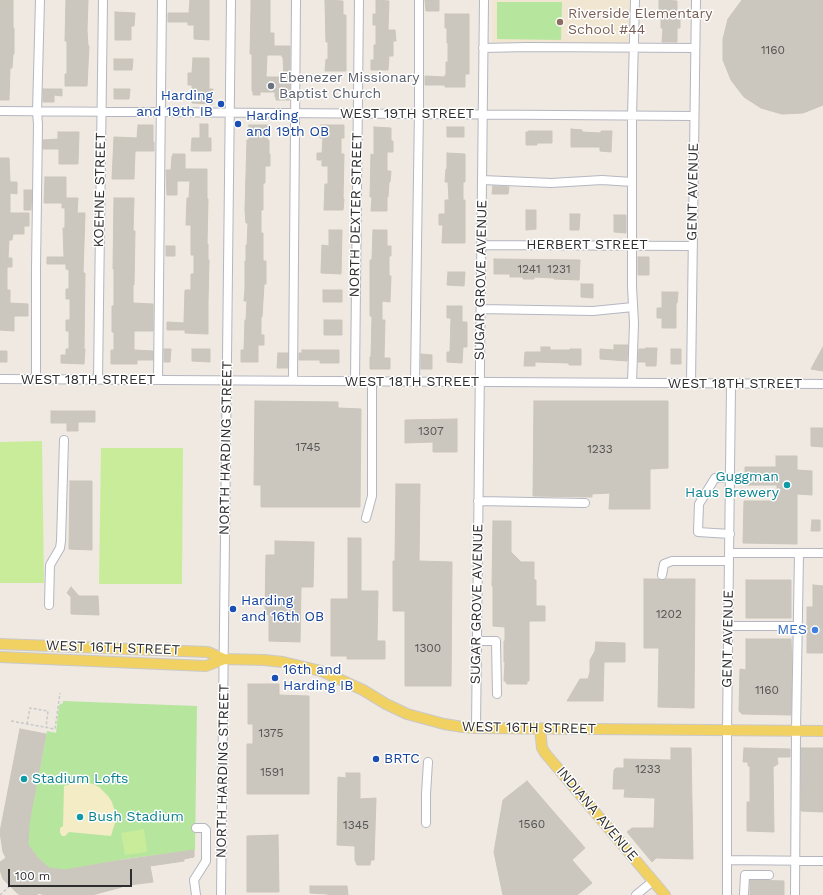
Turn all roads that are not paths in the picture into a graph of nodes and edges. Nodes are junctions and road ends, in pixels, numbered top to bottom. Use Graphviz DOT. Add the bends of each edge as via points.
graph roads {
  1 [pos="40,0"];
  2 [pos="103,0"];
  3 [pos="162,0"];
  4 [pos="231,0"];
  5 [pos="296,0"];
  6 [pos="359,0"];
  7 [pos="419,0"];
  8 [pos="484,0"];
  9 [pos="635,0"];
  10 [pos="696,0"];
  11 [pos="484,48"];
  12 [pos="634,48"];
  13 [pos="695,48"];
  14 [pos="0,111"];
  15 [pos="37,112"];
  16 [pos="101,112"];
  17 [pos="161,112"];
  18 [pos="230,113"];
  19 [pos="296,113"];
  20 [pos="357,114"];
  21 [pos="419,114"];
  22 [pos="483,115"];
  23 [pos="632,116"];
  24 [pos="694,116"];
  25 [pos="482,180"];
  26 [pos="632,182"];
  27 [pos="481,245"];
  28 [pos="632,245"];
  29 [pos="693,246"];
  30 [pos="633,308"];
  31 [pos="480,309"];
  32 [pos="0,379"];
  33 [pos="36,380"];
  34 [pos="98,380"];
  35 [pos="158,380"];
  36 [pos="227,380"];
  37 [pos="293,381"];
  38 [pos="355,381"];
  39 [pos="372,381"];
  40 [pos="415,382"];
  41 [pos="480,382"];
  42 [pos="632,384"];
  43 [pos="691,384"];
  44 [pos="731,384"];
  45 [pos="823,384"];
  46 [pos="64,440"];
  47 [pos="730,478"];
  48 [pos="478,501"];
  49 [pos="585,502"];
  50 [pos="366,518"];
  51 [pos="730,534"];
  52 [pos="729,553"];
  53 [pos="799,553"];
  54 [pos="823,553"];
  55 [pos="729,561"];
  56 [pos="662,575"];
  57 [pos="49,604"];
  58 [pos="728,626"];
  59 [pos="798,626"];
  60 [pos="477,641"];
  61 [pos="0,644"];
  62 [pos="0,657"];
  63 [pos="224,659"];
  64 [pos="497,694"];
  65 [pos="476,728"];
  66 [pos="540,729"];
  67 [pos="727,731"];
  68 [pos="796,731"];
  69 [pos="823,731"];
  70 [pos="428,762"];
  71 [pos="426,823"];
  72 [pos="196,828"];
  73 [pos="727,860"];
  74 [pos="795,861"];
  75 [pos="823,861"];
  76 [pos="769,875"];
  77 [pos="653,881"];
  78 [pos="196,895"];
  79 [pos="221,895"];
  80 [pos="636,895"];
  81 [pos="664,895"];
  82 [pos="727,895"];
  83 [pos="744,895"];
  84 [pos="795,895"];
  1 -- 15 [label="street"];
  2 -- 16 [label="street, KOEHNE STREET"];
  3 -- 17 [label="street"];
  4 -- 18 [label="street, NORTH HARDING STREET"];
  5 -- 19 [label="street"];
  6 -- 20 [label="street, NORTH DEXTER STREET"];
  7 -- 21 [label="street"];
  8 -- 11 [label="street, SUGAR GROVE AVENUE"];
  9 -- 12 [label="street"];
  10 -- 13 [label="street, GENT AVENUE"];
  11 -- 12 [label="street"];
  11 -- 22 [label="street, SUGAR GROVE AVENUE"];
  12 -- 13 [label="street"];
  12 -- 23 [label="street"];
  13 -- 24 [label="street, GENT AVENUE"];
  14 -- 15 [label="street, WEST 19TH STREET"];
  15 -- 16 [label="street, WEST 19TH STREET"];
  15 -- 33 [label="street"];
  16 -- 17 [label="street, WEST 19TH STREET"];
  16 -- 34 [label="street, KOEHNE STREET"];
  17 -- 18 [label="street, WEST 19TH STREET"];
  17 -- 35 [label="street"];
  18 -- 19 [label="street, WEST 19TH STREET"];
  18 -- 36 [label="street, NORTH HARDING STREET"];
  19 -- 20 [label="street, WEST 19TH STREET"];
  19 -- 37 [label="street"];
  20 -- 21 [label="street, WEST 19TH STREET"];
  20 -- 38 [label="street, NORTH DEXTER STREET"];
  21 -- 22 [label="street, WEST 19TH STREET"];
  21 -- 40 [label="street"];
  22 -- 23 [label="street, WEST 19TH STREET"];
  22 -- 25 [label="street, SUGAR GROVE AVENUE"];
  23 -- 24 [label="street, WEST 19TH STREET"];
  23 -- 26 [label="street"];
  24 -- 29 [label="street, GENT AVENUE"];
  25 -- 26 [label="street" via="551,183 602,180"];
  25 -- 27 [label="street, SUGAR GROVE AVENUE"];
  26 -- 28 [label="street"];
  27 -- 28 [label="street, HERBERT STREET"];
  27 -- 31 [label="street, SUGAR GROVE AVENUE"];
  28 -- 29 [label="street, HERBERT STREET"];
  28 -- 30 [label="street"];
  29 -- 43 [label="street, GENT AVENUE"];
  30 -- 31 [label="street" via="593,312"];
  30 -- 42 [label="street"];
  31 -- 41 [label="street, SUGAR GROVE AVENUE"];
  32 -- 33 [label="street, WEST 18TH STREET"];
  33 -- 34 [label="street, WEST 18TH STREET"];
  34 -- 35 [label="street, WEST 18TH STREET"];
  35 -- 36 [label="street, WEST 18TH STREET"];
  36 -- 37 [label="street, WEST 18TH STREET"];
  36 -- 63 [label="street, NORTH HARDING STREET"];
  37 -- 38 [label="street, WEST 18TH STREET"];
  38 -- 39 [label="street, WEST 18TH STREET"];
  39 -- 40 [label="street, WEST 18TH STREET"];
  39 -- 50 [label="street" via="372,496"];
  40 -- 41 [label="street, WEST 18TH STREET"];
  41 -- 42 [label="street, WEST 18TH STREET"];
  41 -- 48 [label="street, SUGAR GROVE AVENUE"];
  42 -- 43 [label="street, WEST 18TH STREET"];
  43 -- 44 [label="street, WEST 18TH STREET"];
  44 -- 45 [label="street, WEST 18TH STREET"];
  44 -- 47 [label="street, GENT AVENUE"];
  46 -- 57 [label="street" via="61,541 60,548 50,565"];
  47 -- 51 [label="street, GENT AVENUE"];
  47 -- 51 [label="street" via="715,478 699,504 698,532"];
  48 -- 49 [label="street"];
  48 -- 60 [label="street, SUGAR GROVE AVENUE"];
  51 -- 52 [label="street, GENT AVENUE"];
  52 -- 53 [label="street"];
  52 -- 55 [label="street, GENT AVENUE"];
  53 -- 54 [label="street"];
  53 -- 59 [label="street"];
  55 -- 56 [label="street" via="672,561 664,564"];
  55 -- 58 [label="street, GENT AVENUE"];
  58 -- 59 [label="street"];
  58 -- 67 [label="street, GENT AVENUE"];
  59 -- 68 [label="street"];
  60 -- 64 [label="street" via="496,641"];
  60 -- 65 [label="street, SUGAR GROVE AVENUE"];
  61 -- 63 [label="main road, WEST 16TH STREET" via="208,652"];
  62 -- 63 [label="main road, WEST 16TH STREET" via="206,666"];
  63 -- 65 [label="main road, WEST 16TH STREET" via="268,660 321,671 352,684 407,714 444,724"];
  63 -- 79 [label="street, NORTH HARDING STREET"];
  65 -- 66 [label="main road, WEST 16TH STREET"];
  66 -- 67 [label="main road, WEST 16TH STREET"];
  66 -- 77 [label="main road, INDIANA AVENUE" via="544,753"];
  67 -- 68 [label="main road, WEST 16TH STREET"];
  67 -- 73 [label="street, GENT AVENUE"];
  68 -- 69 [label="main road, WEST 16TH STREET"];
  68 -- 74 [label="street"];
  70 -- 71 [label="street"];
  72 -- 78 [label="street" via="206,830 206,861 194,880"];
  73 -- 74 [label="street"];
  73 -- 82 [label="street, GENT AVENUE"];
  74 -- 75 [label="street"];
  74 -- 84 [label="street"];
  76 -- 83 [label="street" via="745,875"];
  77 -- 80 [label="street"];
  77 -- 81 [label="main road, INDIANA AVENUE"];
}
